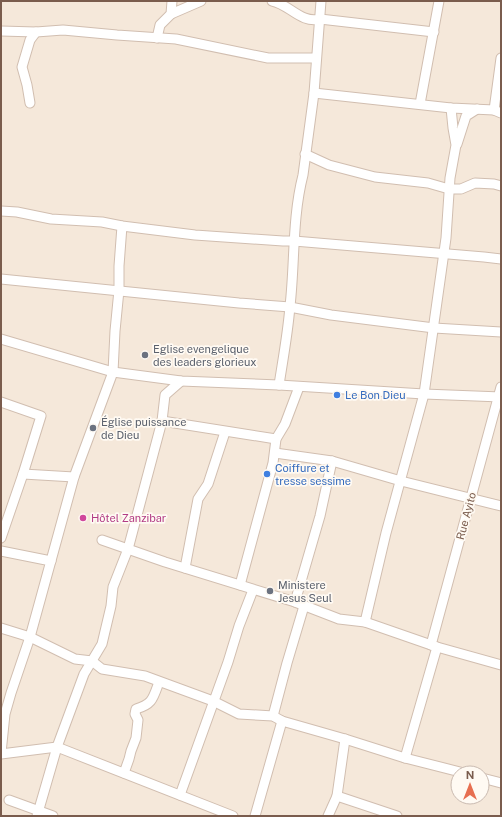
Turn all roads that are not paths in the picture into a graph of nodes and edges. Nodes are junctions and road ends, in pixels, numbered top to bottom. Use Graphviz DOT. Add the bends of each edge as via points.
graph roads {
  1 [pos="172,1"];
  2 [pos="201,1"];
  3 [pos="272,1"];
  4 [pos="321,1"];
  5 [pos="439,1"];
  6 [pos="171,14"];
  7 [pos="320,19"];
  8 [pos="1,31"];
  9 [pos="36,32"];
  10 [pos="434,32"];
  11 [pos="157,38"];
  12 [pos="316,58"];
  13 [pos="501,58"];
  14 [pos="314,93"];
  15 [pos="30,103"];
  16 [pos="420,104"];
  17 [pos="451,108"];
  18 [pos="477,109"];
  19 [pos="497,112"];
  20 [pos="456,145"];
  21 [pos="305,154"];
  22 [pos="501,186"];
  23 [pos="449,190"];
  24 [pos="1,211"];
  25 [pos="122,226"];
  26 [pos="294,241"];
  27 [pos="443,253"];
  28 [pos="501,259"];
  29 [pos="1,279"];
  30 [pos="119,290"];
  31 [pos="290,307"];
  32 [pos="434,328"];
  33 [pos="501,332"];
  34 [pos="1,339"];
  35 [pos="113,372"];
  36 [pos="181,381"];
  37 [pos="279,385"];
  38 [pos="299,387"];
  39 [pos="501,387"];
  40 [pos="424,394"];
  41 [pos="500,397"];
  42 [pos="1,402"];
  43 [pos="162,421"];
  44 [pos="225,432"];
  45 [pos="276,439"];
  46 [pos="275,453"];
  47 [pos="332,461"];
  48 [pos="23,474"];
  49 [pos="74,477"];
  50 [pos="401,481"];
  51 [pos="471,498"];
  52 [pos="501,506"];
  53 [pos="1,538"];
  54 [pos="102,540"];
  55 [pos="128,549"];
  56 [pos="1,550"];
  57 [pos="51,562"];
  58 [pos="185,568"];
  59 [pos="240,585"];
  60 [pos="253,590"];
  61 [pos="295,602"];
  62 [pos="304,606"];
  63 [pos="365,622"];
  64 [pos="1,628"];
  65 [pos="30,636"];
  66 [pos="434,646"];
  67 [pos="92,661"];
  68 [pos="501,665"];
  69 [pos="159,682"];
  70 [pos="213,701"];
  71 [pos="273,716"];
  72 [pos="282,721"];
  73 [pos="345,739"];
  74 [pos="57,747"];
  75 [pos="1,753"];
  76 [pos="405,758"];
  77 [pos="450,769"];
  78 [pos="124,773"];
  79 [pos="490,780"];
  80 [pos="501,783"];
  81 [pos="180,795"];
  82 [pos="337,796"];
  83 [pos="9,800"];
  84 [pos="38,813"];
  85 [pos="54,816"];
  86 [pos="233,816"];
  87 [pos="255,816"];
  88 [pos="328,816"];
  89 [pos="397,816"];
  1 -- 6 [label="street"];
  2 -- 6 [label="street"];
  3 -- 7 [label="street" via="303,18 313,21"];
  4 -- 7 [label="street"];
  5 -- 10 [label="street"];
  6 -- 11 [label="street" via="160,25"];
  7 -- 10 [label="street"];
  7 -- 12 [label="street"];
  8 -- 9 [label="street"];
  9 -- 11 [label="street" via="63,30"];
  9 -- 15 [label="street" via="30,40 22,67"];
  10 -- 16 [label="street"];
  11 -- 12 [label="street" via="176,39 268,58"];
  12 -- 14 [label="street"];
  13 -- 19 [label="street"];
  14 -- 16 [label="street"];
  14 -- 21 [label="street"];
  16 -- 17 [label="street"];
  17 -- 18 [label="street"];
  17 -- 20 [label="street"];
  18 -- 19 [label="street"];
  18 -- 20 [label="street" via="466,116"];
  20 -- 23 [label="street"];
  21 -- 23 [label="street" via="329,165 375,177 428,183"];
  21 -- 26 [label="street"];
  22 -- 23 [label="street" via="475,183 461,189"];
  23 -- 27 [label="street"];
  24 -- 25 [label="street"];
  25 -- 26 [label="street" via="195,235"];
  25 -- 30 [label="street"];
  26 -- 27 [label="street"];
  26 -- 31 [label="street"];
  27 -- 28 [label="street"];
  27 -- 32 [label="street"];
  29 -- 30 [label="street"];
  30 -- 31 [label="street"];
  30 -- 35 [label="street"];
  31 -- 32 [label="street"];
  31 -- 37 [label="street"];
  32 -- 33 [label="street"];
  32 -- 40 [label="street"];
  34 -- 35 [label="street"];
  35 -- 36 [label="street"];
  35 -- 49 [label="street"];
  36 -- 37 [label="street"];
  36 -- 43 [label="street" via="165,395"];
  37 -- 38 [label="street"];
  38 -- 40 [label="street"];
  38 -- 45 [label="street"];
  39 -- 41 [label="street, Rue Ayito"];
  40 -- 41 [label="street"];
  40 -- 50 [label="street"];
  41 -- 51 [label="street, Rue Ayito"];
  42 -- 48 [label="street" via="41,416"];
  43 -- 44 [label="street"];
  43 -- 55 [label="street"];
  44 -- 45 [label="street"];
  44 -- 58 [label="street" via="208,484 198,499"];
  45 -- 46 [label="street"];
  46 -- 47 [label="street"];
  46 -- 59 [label="street"];
  47 -- 50 [label="street"];
  47 -- 61 [label="street" via="320,516"];
  48 -- 49 [label="street"];
  48 -- 53 [label="street"];
  49 -- 57 [label="street"];
  50 -- 51 [label="street"];
  50 -- 63 [label="street"];
  51 -- 52 [label="street"];
  51 -- 66 [label="street, Rue Ayito"];
  54 -- 55 [label="street"];
  55 -- 58 [label="street"];
  55 -- 67 [label="street" via="113,587 102,644"];
  56 -- 57 [label="street"];
  57 -- 65 [label="street"];
  58 -- 59 [label="street"];
  59 -- 60 [label="street"];
  60 -- 61 [label="street"];
  60 -- 70 [label="street"];
  61 -- 62 [label="street"];
  62 -- 63 [label="street" via="339,619"];
  62 -- 71 [label="street"];
  63 -- 66 [label="street"];
  64 -- 65 [label="street"];
  65 -- 67 [label="street" via="75,659"];
  65 -- 75 [label="street" via="10,693"];
  66 -- 68 [label="street"];
  66 -- 76 [label="street, Rue Ayito"];
  67 -- 69 [label="street" via="102,669 145,676"];
  67 -- 74 [label="street" via="84,674"];
  69 -- 70 [label="street"];
  69 -- 78 [label="street" via="154,697 146,706 136,709 136,738"];
  70 -- 71 [label="street" via="239,714"];
  70 -- 81 [label="street"];
  71 -- 72 [label="street"];
  72 -- 73 [label="street"];
  72 -- 87 [label="street"];
  73 -- 76 [label="street"];
  73 -- 82 [label="street"];
  74 -- 75 [label="street"];
  74 -- 78 [label="street"];
  74 -- 84 [label="street"];
  76 -- 77 [label="street"];
  78 -- 81 [label="street"];
  79 -- 80 [label="street"];
  81 -- 86 [label="street"];
  82 -- 88 [label="street"];
  82 -- 89 [label="street"];
  83 -- 84 [label="street"];
  84 -- 85 [label="street"];
}
